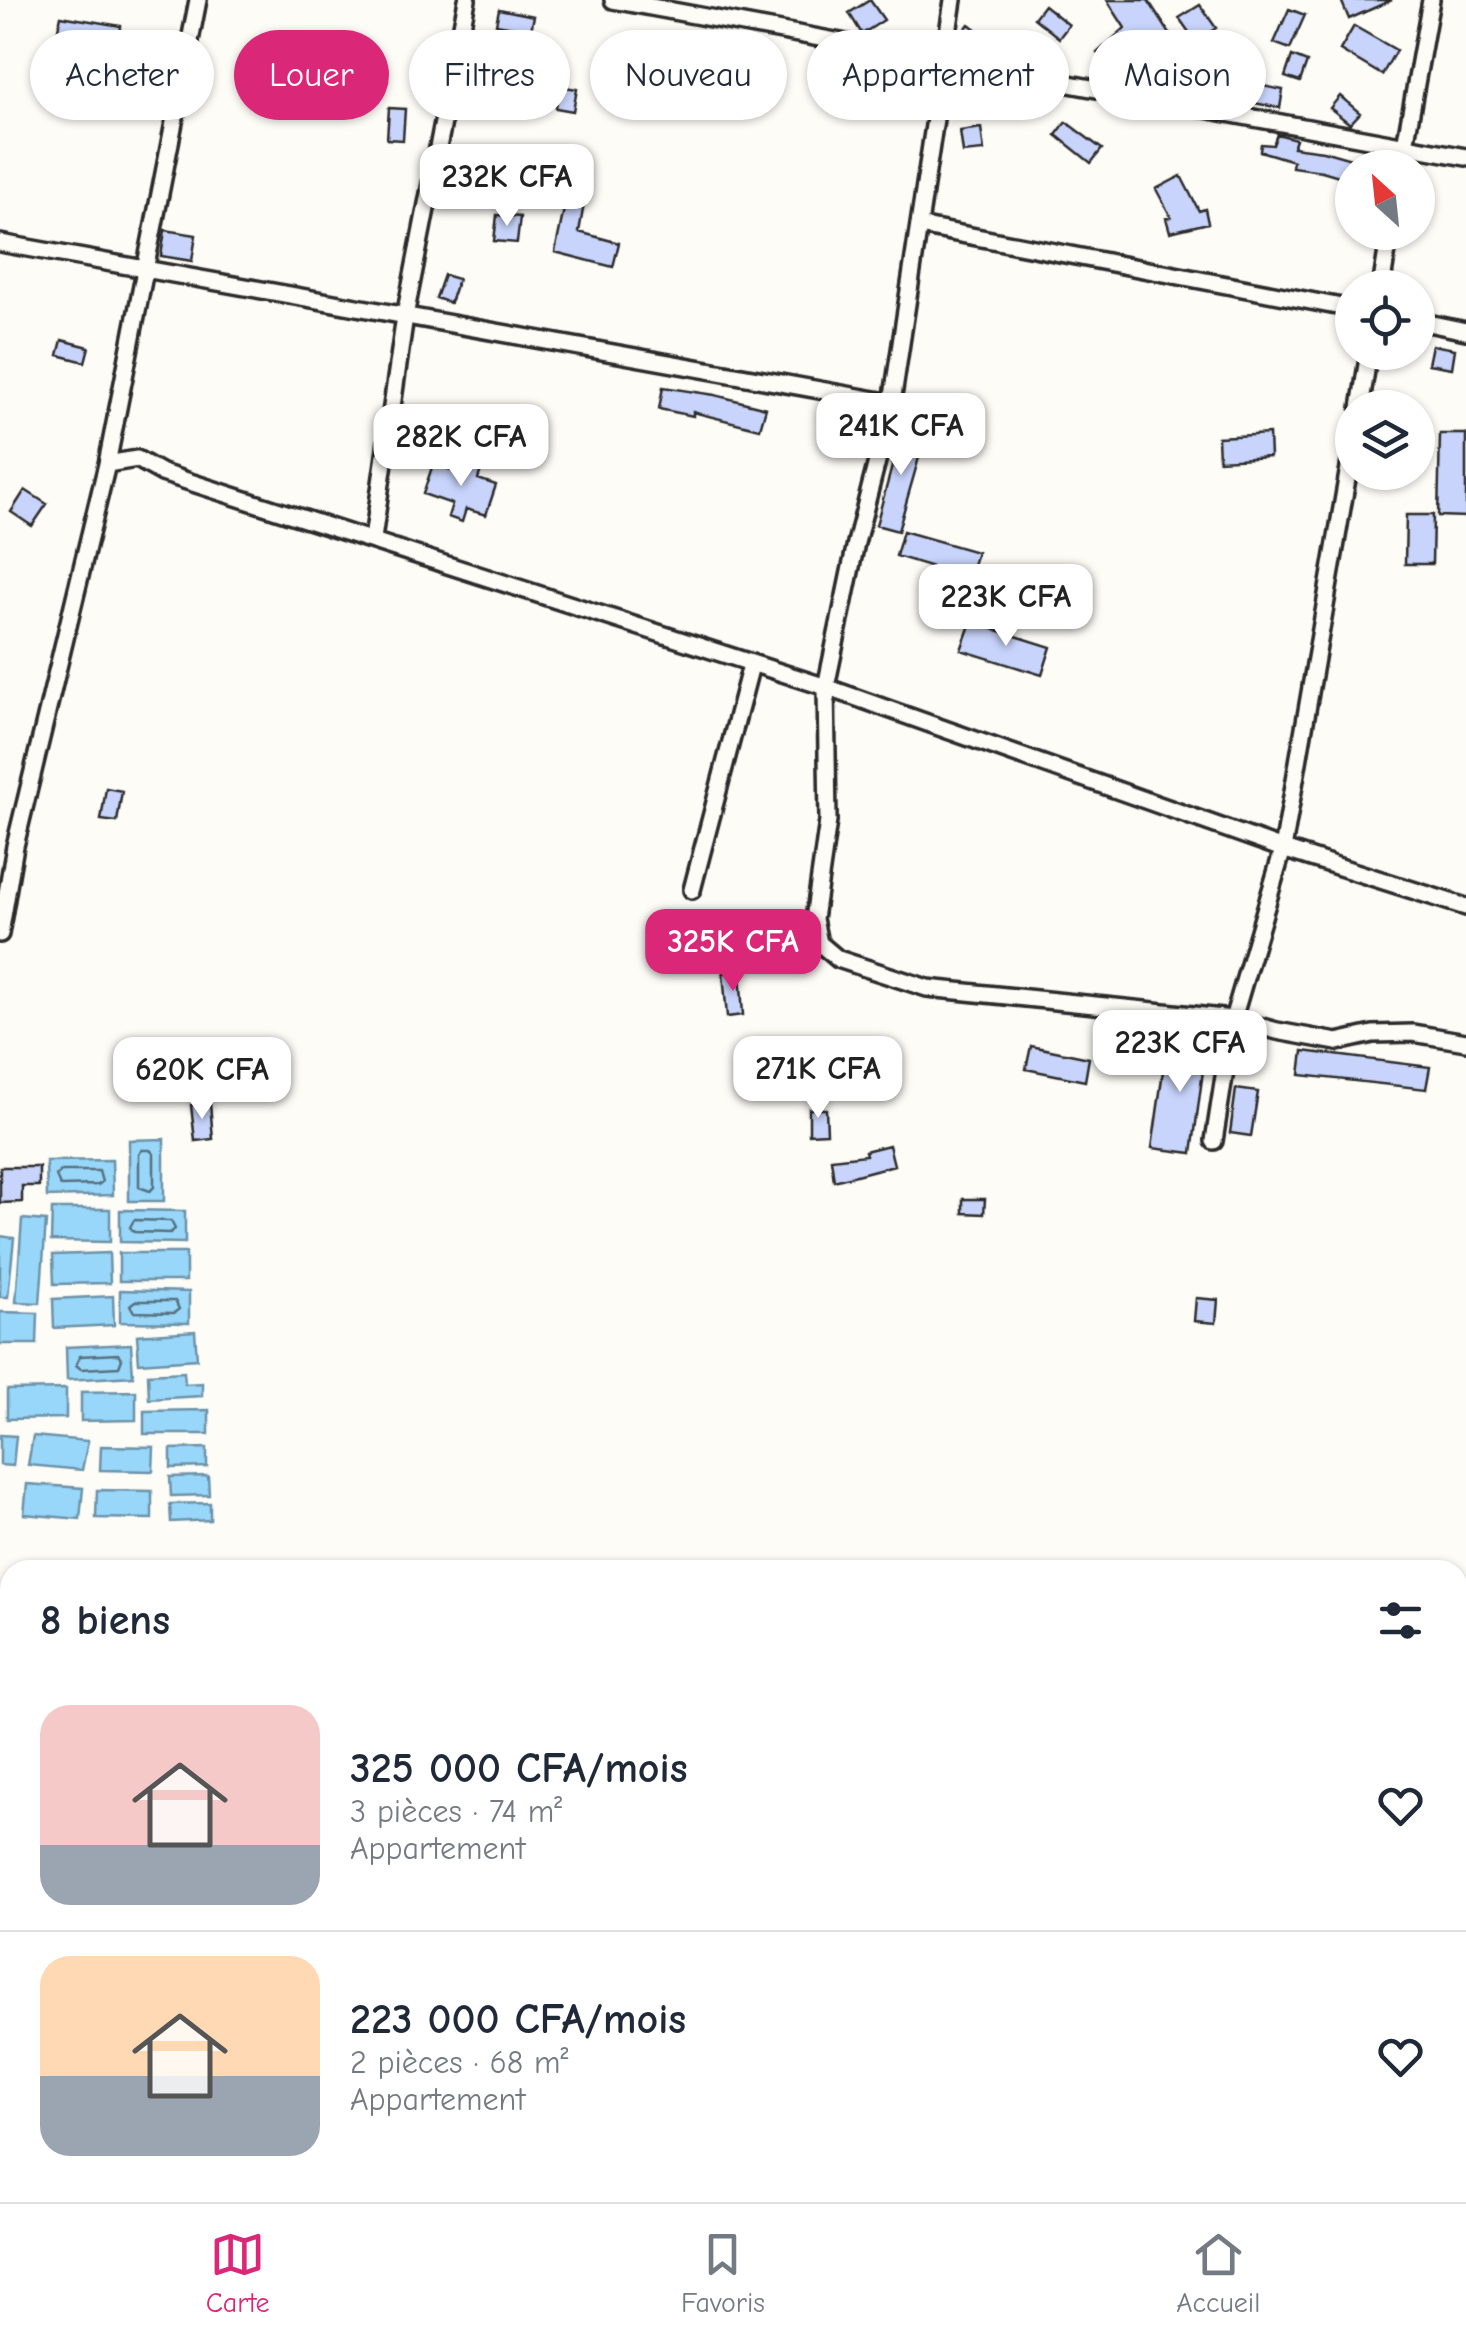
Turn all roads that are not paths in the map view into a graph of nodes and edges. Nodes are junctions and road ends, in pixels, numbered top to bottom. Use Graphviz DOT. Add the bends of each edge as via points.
graph roads {
  1 [pos="198,0"];
  2 [pos="466,0"];
  3 [pos="613,0"];
  4 [pos="953,0"];
  5 [pos="1430,0"];
  6 [pos="949,30"];
  7 [pos="807,36"];
  8 [pos="1069,84"];
  9 [pos="935,120"];
  10 [pos="1405,146"];
  11 [pos="1404,150"];
  12 [pos="1466,157"];
  13 [pos="919,226"];
  14 [pos="0,243"];
  15 [pos="146,270"];
  16 [pos="1335,306"];
  17 [pos="405,316"];
  18 [pos="1435,325"];
  19 [pos="1466,331"];
  20 [pos="892,403"];
  21 [pos="107,464"];
  22 [pos="1345,490"];
  23 [pos="373,539"];
  24 [pos="751,665"];
  25 [pos="826,688"];
  26 [pos="1284,849"];
  27 [pos="692,890"];
  28 [pos="1466,907"];
  29 [pos="0,934"];
  30 [pos="1234,1019"];
  31 [pos="1466,1042"];
  32 [pos="1214,1141"];
  1 -- 15 [label="street"];
  2 -- 17 [label="street"];
  3 -- 7 [label="street"];
  4 -- 6 [label="street"];
  5 -- 10 [label="street"];
  8 -- 10 [label="street"];
  9 -- 13 [label="street"];
  10 -- 11 [label="street"];
  10 -- 12 [label="street"];
  13 -- 16 [label="street"];
  13 -- 20 [label="street"];
  14 -- 15 [label="street"];
  15 -- 17 [label="street"];
  15 -- 21 [label="street"];
  17 -- 20 [label="street"];
  17 -- 23 [label="street"];
  18 -- 19 [label="street"];
  20 -- 25 [label="street"];
  21 -- 23 [label="street" via="137,458 162,472"];
  21 -- 29 [label="street"];
  22 -- 26 [label="street"];
  23 -- 24 [label="street"];
  24 -- 25 [label="street"];
  24 -- 27 [label="street"];
  25 -- 26 [label="street"];
  25 -- 30 [label="street" via="828,821 814,919 819,943 838,959 926,988"];
  26 -- 28 [label="street"];
  26 -- 30 [label="street"];
  30 -- 31 [label="street" via="1337,1042 1412,1033"];
  30 -- 32 [label="street"];
}
